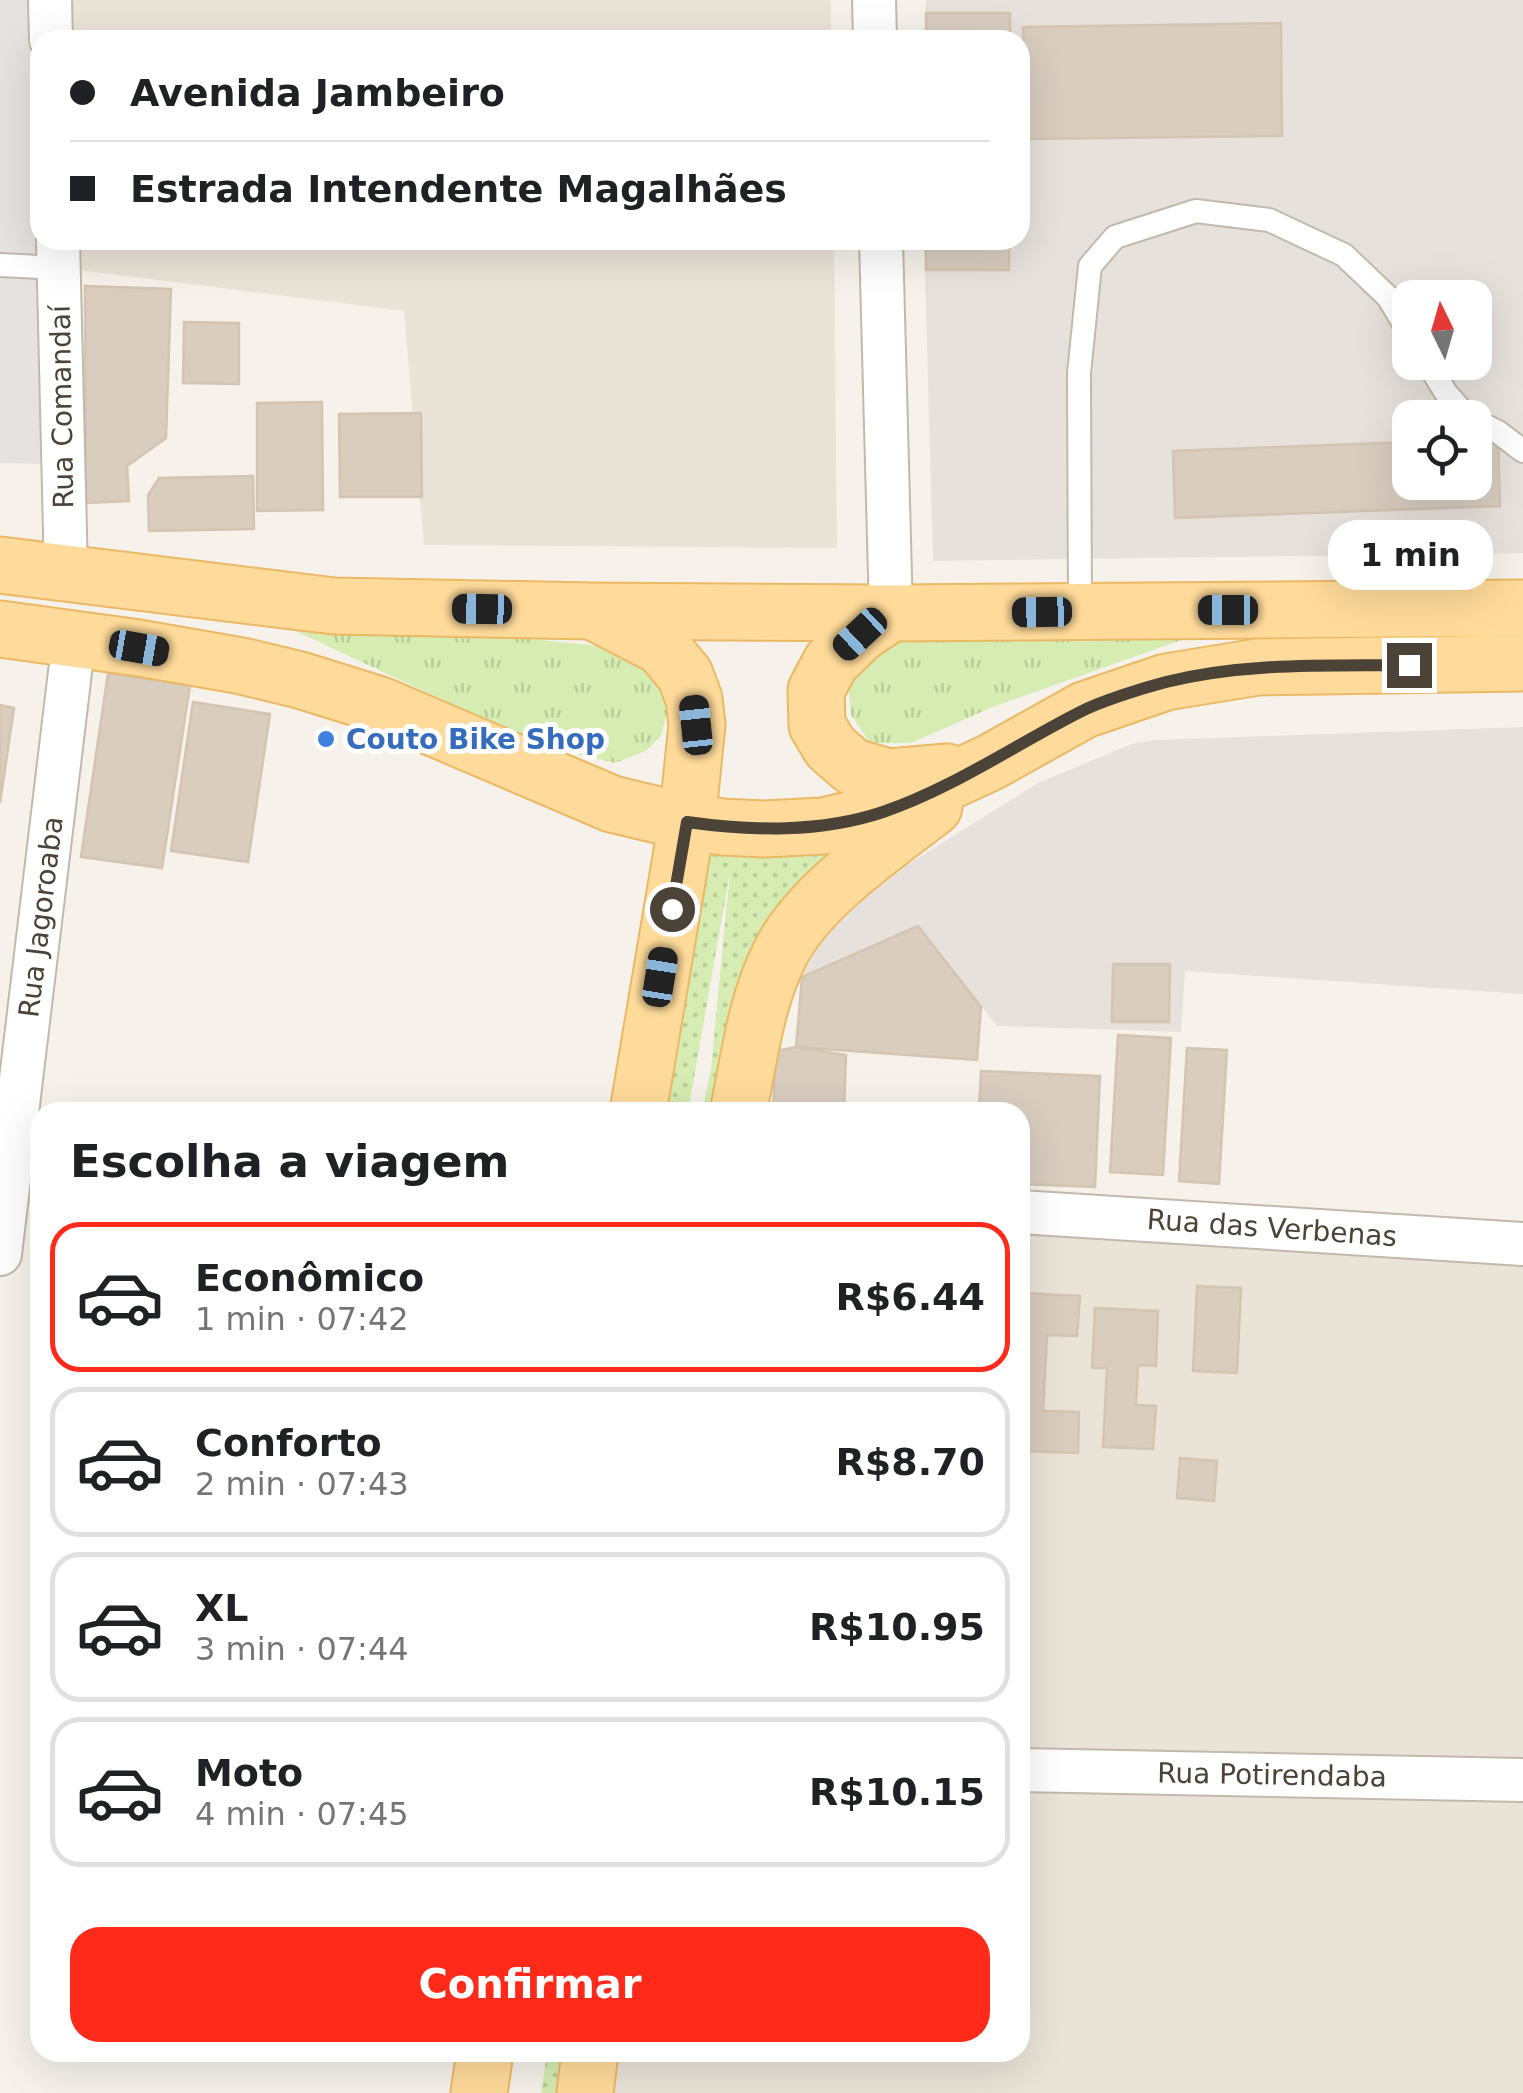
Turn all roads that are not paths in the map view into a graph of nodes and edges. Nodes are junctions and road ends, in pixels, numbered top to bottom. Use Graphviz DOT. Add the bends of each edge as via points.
graph roads {
  1 [pos="50,0"];
  2 [pos="874,0"];
  3 [pos="51,30"];
  4 [pos="876,30"];
  5 [pos="881,250"];
  6 [pos="58,254"];
  7 [pos="0,265"];
  8 [pos="1392,304"];
  9 [pos="1492,429"];
  10 [pos="1523,451"];
  11 [pos="0,565"];
  12 [pos="66,574"];
  13 [pos="1523,608"];
  14 [pos="592,611"];
  15 [pos="1080,611"];
  16 [pos="891,613"];
  17 [pos="0,630"];
  18 [pos="74,639"];
  19 [pos="1523,663"];
  20 [pos="991,762"];
  21 [pos="687,822"];
  22 [pos="640,1102"];
  23 [pos="740,1102"];
  24 [pos="1030,1213"];
  25 [pos="1523,1244"];
  26 [pos="0,1254"];
  27 [pos="1030,1770"];
  28 [pos="1523,1780"];
  29 [pos="483,2062"];
  30 [pos="589,2062"];
  31 [pos="478,2093"];
  32 [pos="585,2093"];
  1 -- 3 [label="street"];
  2 -- 4 [label="street"];
  5 -- 16 [label="street"];
  6 -- 7 [label="lane"];
  6 -- 12 [label="street, Rua Comandaí"];
  8 -- 15 [label="lane" via="1344,255 1269,220 1196,210 1115,236 1090,266 1079,373"];
  9 -- 10 [label="lane"];
  11 -- 12 [label="main road"];
  12 -- 14 [label="main road" via="334,606"];
  13 -- 15 [label="main road"];
  14 -- 16 [label="main road"];
  14 -- 21 [label="main road" via="662,647 684,675 696,725"];
  15 -- 16 [label="main road"];
  16 -- 20 [label="main road" via="831,662 816,690 817,725 830,748 854,768 890,777"];
  17 -- 18 [label="main road"];
  18 -- 21 [label="main road" via="300,680 380,705 612,804"];
  18 -- 26 [label="street, Rua Jagoroaba"];
  19 -- 20 [label="main road" via="1258,667 1166,682 1084,710"];
  20 -- 21 [label="main road" via="882,812 823,826"];
  20 -- 23 [label="main road" via="842,879 787,942 760,1008"];
  21 -- 22 [label="main road"];
  24 -- 25 [label="street, Rua das Verbenas"];
  27 -- 28 [label="street, Rua Potirendaba"];
  29 -- 31 [label="main road"];
  30 -- 32 [label="main road"];
}
